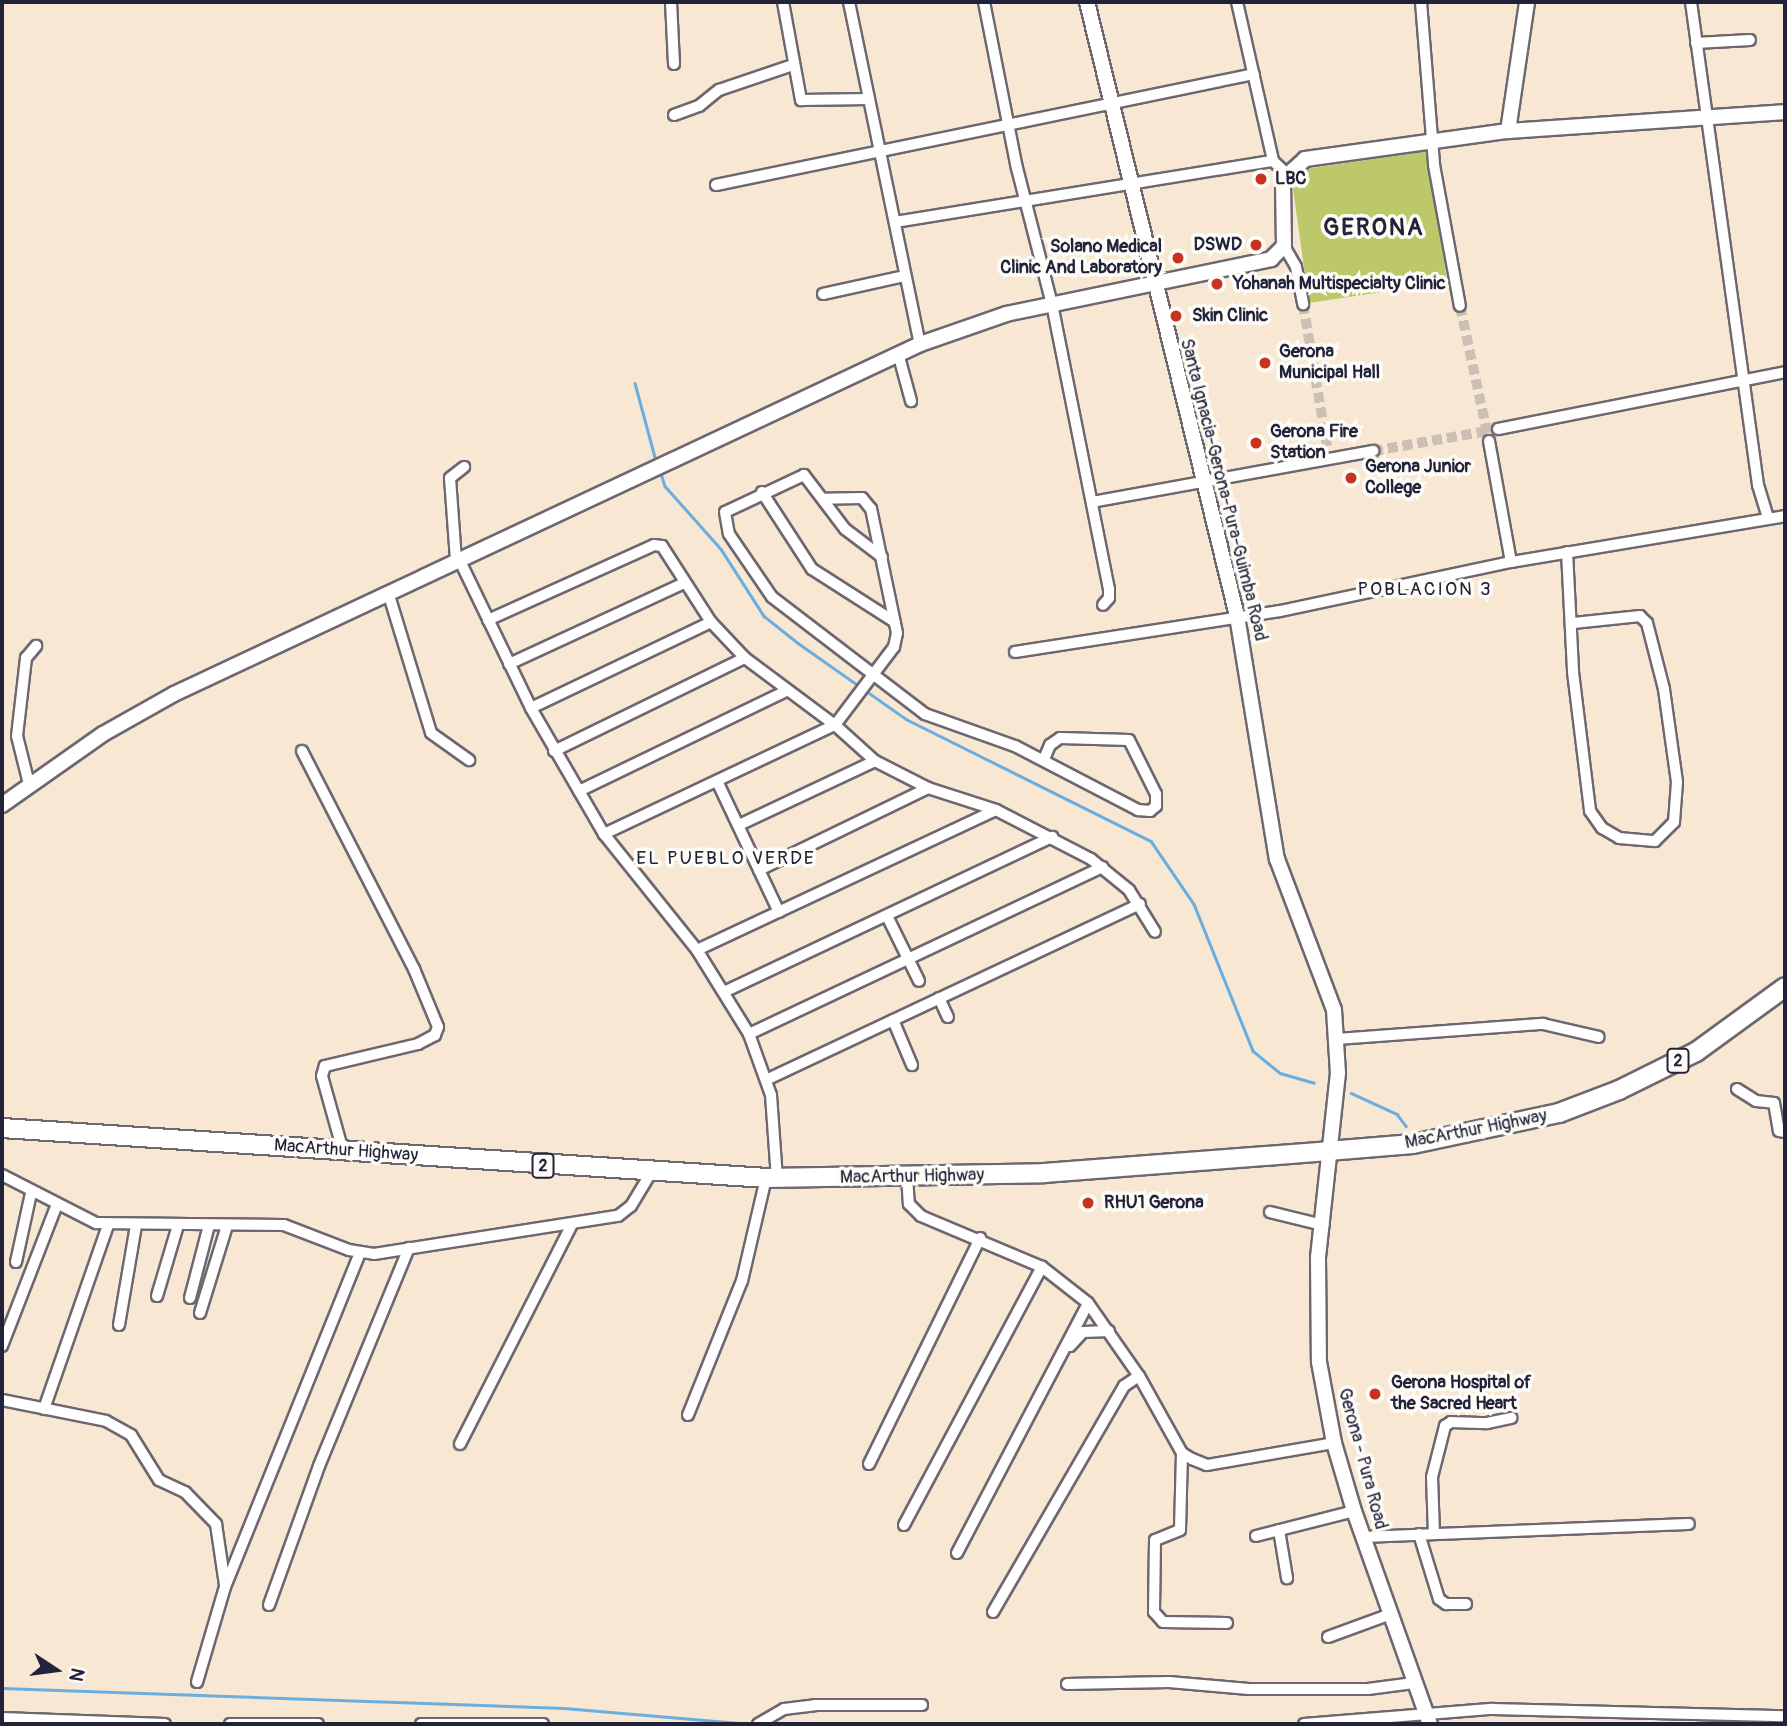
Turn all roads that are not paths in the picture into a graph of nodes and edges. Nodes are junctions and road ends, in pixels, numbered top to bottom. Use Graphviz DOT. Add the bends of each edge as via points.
graph roads {
  1 [pos="671,2"];
  2 [pos="783,2"];
  3 [pos="849,2"];
  4 [pos="984,2"];
  5 [pos="1087,2"];
  6 [pos="1237,2"];
  7 [pos="1421,2"];
  8 [pos="1527,2"];
  9 [pos="1691,2"];
  10 [pos="1750,40"];
  11 [pos="1696,43"];
  12 [pos="674,64"];
  13 [pos="793,65"];
  14 [pos="1254,74"];
  15 [pos="869,99"];
  16 [pos="1111,103"];
  17 [pos="1785,112"];
  18 [pos="674,115"];
  19 [pos="1705,116"];
  20 [pos="1009,126"];
  21 [pos="1508,131"];
  22 [pos="1435,139"];
  23 [pos="880,151"];
  24 [pos="1273,161"];
  25 [pos="1286,173"];
  26 [pos="716,185"];
  27 [pos="1132,185"];
  28 [pos="1024,201"];
  29 [pos="895,222"];
  30 [pos="1284,246"];
  31 [pos="905,276"];
  32 [pos="1154,282"];
  33 [pos="823,294"];
  34 [pos="1052,304"];
  35 [pos="1303,304"];
  36 [pos="1460,306"];
  37 [pos="919,344"];
  38 [pos="898,353"];
  39 [pos="1785,372"];
  40 [pos="1744,380"];
  41 [pos="911,401"];
  42 [pos="1498,429"];
  43 [pos="1489,442"];
  44 [pos="1327,446"];
  45 [pos="1373,451"];
  46 [pos="1329,458"];
  47 [pos="464,467"];
  48 [pos="1202,481"];
  49 [pos="762,492"];
  50 [pos="823,499"];
  51 [pos="1092,502"];
  52 [pos="1785,516"];
  53 [pos="1768,518"];
  54 [pos="1567,552"];
  55 [pos="882,557"];
  56 [pos="457,559"];
  57 [pos="1511,562"];
  58 [pos="684,583"];
  59 [pos="388,592"];
  60 [pos="1102,605"];
  61 [pos="1237,616"];
  62 [pos="488,620"];
  63 [pos="711,622"];
  64 [pos="895,622"];
  65 [pos="1573,623"];
  66 [pos="36,646"];
  67 [pos="1015,652"];
  68 [pos="745,658"];
  69 [pos="509,664"];
  70 [pos="873,677"];
  71 [pos="786,691"];
  72 [pos="531,708"];
  73 [pos="835,725"];
  74 [pos="302,751"];
  75 [pos="554,751"];
  76 [pos="1044,759"];
  77 [pos="469,760"];
  78 [pos="875,761"];
  79 [pos="717,781"];
  80 [pos="29,784"];
  81 [pos="928,788"];
  82 [pos="579,791"];
  83 [pos="2,805"];
  84 [pos="996,810"];
  85 [pos="739,825"];
  86 [pos="604,834"];
  87 [pos="1052,837"];
  88 [pos="1102,867"];
  89 [pos="759,870"];
  90 [pos="1140,904"];
  91 [pos="779,912"];
  92 [pos="888,918"];
  93 [pos="1155,932"];
  94 [pos="698,950"];
  95 [pos="909,959"];
  96 [pos="919,981"];
  97 [pos="1785,987"];
  98 [pos="726,991"];
  99 [pos="939,998"];
  100 [pos="948,1017"];
  101 [pos="893,1020"];
  102 [pos="749,1034"];
  103 [pos="1599,1037"];
  104 [pos="1337,1040"];
  105 [pos="912,1065"];
  106 [pos="768,1079"];
  107 [pos="1737,1089"];
  108 [pos="2,1128"];
  109 [pos="1785,1132"];
  110 [pos="343,1151"];
  111 [pos="1328,1151"];
  112 [pos="650,1173"];
  113 [pos="2,1175"];
  114 [pos="907,1177"];
  115 [pos="771,1178"];
  116 [pos="31,1192"];
  117 [pos="56,1207"];
  118 [pos="1270,1212"];
  119 [pos="572,1224"];
  120 [pos="108,1225"];
  121 [pos="178,1225"];
  122 [pos="209,1225"];
  123 [pos="1323,1225"];
  124 [pos="136,1226"];
  125 [pos="227,1226"];
  126 [pos="980,1238"];
  127 [pos="409,1248"];
  128 [pos="360,1253"];
  129 [pos="16,1262"];
  130 [pos="1042,1267"];
  131 [pos="157,1296"];
  132 [pos="190,1298"];
  133 [pos="1088,1303"];
  134 [pos="200,1313"];
  135 [pos="119,1325"];
  136 [pos="1109,1331"];
  137 [pos="2,1346"];
  138 [pos="1062,1355"];
  139 [pos="1139,1376"];
  140 [pos="2,1400"];
  141 [pos="44,1409"];
  142 [pos="688,1415"];
  143 [pos="1511,1418"];
  144 [pos="1334,1443"];
  145 [pos="460,1444"];
  146 [pos="1182,1453"];
  147 [pos="869,1464"];
  148 [pos="1354,1511"];
  149 [pos="1689,1524"];
  150 [pos="904,1525"];
  151 [pos="1279,1530"];
  152 [pos="1419,1534"];
  153 [pos="1434,1534"];
  154 [pos="1256,1536"];
  155 [pos="1362,1537"];
  156 [pos="957,1553"];
  157 [pos="1287,1578"];
  158 [pos="225,1587"];
  159 [pos="1466,1604"];
  160 [pos="269,1605"];
  161 [pos="993,1612"];
  162 [pos="1388,1615"];
  163 [pos="1227,1623"];
  164 [pos="1328,1637"];
  165 [pos="197,1682"];
  166 [pos="1414,1683"];
  167 [pos="1067,1684"];
  168 [pos="922,1705"];
  169 [pos="1785,1716"];
  170 [pos="2,1718"];
  171 [pos="1429,1721"];
  172 [pos="165,1724"];
  173 [pos="230,1724"];
  174 [pos="318,1724"];
  175 [pos="421,1724"];
  176 [pos="543,1724"];
  177 [pos="758,1724"];
  178 [pos="1304,1724"];
  1 -- 12 [label="street"];
  2 -- 13 [label="street"];
  3 -- 15 [label="street"];
  4 -- 20 [label="street"];
  5 -- 16 [label="main road, Santa Ignacia-Gerona-Pura-Guimba Road"];
  6 -- 14 [label="street"];
  7 -- 22 [label="street"];
  8 -- 21 [label="main road"];
  9 -- 11 [label="street"];
  10 -- 11 [label="street"];
  11 -- 19 [label="street"];
  13 -- 15 [label="street" via="804,102"];
  13 -- 18 [label="street" via="731,85 699,106"];
  14 -- 16 [label="street"];
  14 -- 24 [label="street"];
  15 -- 23 [label="street"];
  16 -- 20 [label="street"];
  16 -- 27 [label="main road, Santa Ignacia-Gerona-Pura-Guimba Road"];
  17 -- 19 [label="main road"];
  19 -- 21 [label="main road"];
  19 -- 40 [label="street"];
  20 -- 23 [label="street"];
  20 -- 28 [label="street"];
  21 -- 22 [label="main road"];
  22 -- 25 [label="main road" via="1315,156"];
  22 -- 36 [label="street" via="1434,165"];
  23 -- 26 [label="street"];
  23 -- 29 [label="street"];
  24 -- 25 [label="street"];
  24 -- 27 [label="street"];
  25 -- 30 [label="main road" via="1280,194"];
  27 -- 28 [label="street"];
  27 -- 32 [label="main road, Santa Ignacia-Gerona-Pura-Guimba Road"];
  28 -- 29 [label="street"];
  28 -- 34 [label="street"];
  29 -- 31 [label="street"];
  30 -- 32 [label="main road" via="1262,262"];
  30 -- 35 [label="street" via="1297,267"];
  31 -- 33 [label="street"];
  31 -- 37 [label="street"];
  32 -- 34 [label="main road"];
  32 -- 48 [label="main road, Santa Ignacia-Gerona-Pura-Guimba Road"];
  34 -- 37 [label="main road" via="974,322"];
  34 -- 51 [label="street"];
  37 -- 38 [label="main road"];
  38 -- 41 [label="street"];
  38 -- 56 [label="main road"];
  39 -- 40 [label="street"];
  40 -- 42 [label="street"];
  40 -- 53 [label="street" via="1758,485"];
  43 -- 57 [label="street"];
  44 -- 46 [label="street"];
  45 -- 46 [label="street"];
  46 -- 48 [label="street"];
  47 -- 56 [label="street" via="450,478"];
  48 -- 51 [label="street"];
  48 -- 61 [label="main road, Santa Ignacia-Gerona-Pura-Guimba Road"];
  49 -- 50 [label="street" via="804,475"];
  49 -- 64 [label="street" via="812,569"];
  49 -- 70 [label="street" via="729,507 724,518 751,571 791,615"];
  50 -- 55 [label="street" via="845,529"];
  50 -- 55 [label="street" via="858,497 867,502"];
  51 -- 60 [label="street" via="1110,593"];
  52 -- 53 [label="street"];
  53 -- 54 [label="street"];
  54 -- 57 [label="street"];
  54 -- 65 [label="street"];
  55 -- 64 [label="street"];
  56 -- 59 [label="main road"];
  56 -- 62 [label="street"];
  57 -- 61 [label="street"];
  58 -- 62 [label="street" via="662,546 654,545"];
  58 -- 63 [label="street"];
  58 -- 69 [label="street"];
  59 -- 77 [label="street" via="431,733"];
  59 -- 80 [label="main road" via="161,701"];
  61 -- 67 [label="street"];
  61 -- 104 [label="main road, Santa Ignacia-Gerona-Pura-Guimba Road" via="1277,859 1334,1010"];
  62 -- 69 [label="street"];
  63 -- 68 [label="street"];
  63 -- 72 [label="street"];
  64 -- 70 [label="street" via="895,644"];
  65 -- 65 [label="street" via="1574,688 1591,814 1602,828 1624,840 1655,841 1672,828 1678,782 1664,688 1645,618"];
  66 -- 80 [label="street" via="26,658 17,736"];
  68 -- 71 [label="street"];
  68 -- 75 [label="street"];
  69 -- 72 [label="street"];
  70 -- 73 [label="street"];
  70 -- 76 [label="street" via="929,716"];
  71 -- 73 [label="street"];
  71 -- 82 [label="street"];
  72 -- 75 [label="street"];
  73 -- 78 [label="street"];
  73 -- 79 [label="street"];
  74 -- 110 [label="street" via="414,970 438,1027 435,1035 418,1044 325,1066 322,1076"];
  75 -- 82 [label="street"];
  76 -- 76 [label="street" via="1138,810 1156,806 1156,794 1129,740 1060,738"];
  78 -- 81 [label="street"];
  78 -- 85 [label="street"];
  79 -- 85 [label="street"];
  79 -- 86 [label="street"];
  80 -- 83 [label="main road"];
  81 -- 84 [label="street"];
  81 -- 89 [label="street"];
  82 -- 86 [label="street"];
  84 -- 87 [label="street"];
  84 -- 91 [label="street"];
  85 -- 89 [label="street"];
  86 -- 94 [label="street"];
  87 -- 88 [label="street"];
  87 -- 92 [label="street"];
  88 -- 90 [label="street"];
  88 -- 95 [label="street"];
  89 -- 91 [label="street"];
  90 -- 93 [label="street"];
  90 -- 99 [label="street"];
  91 -- 94 [label="street"];
  92 -- 95 [label="street"];
  92 -- 98 [label="street"];
  94 -- 98 [label="street"];
  95 -- 96 [label="street"];
  95 -- 102 [label="street"];
  97 -- 111 [label="highway, MacArthur Highway / 2" via="1696,1052 1619,1090 1559,1112 1413,1144"];
  98 -- 102 [label="street"];
  99 -- 100 [label="street"];
  99 -- 101 [label="street"];
  101 -- 105 [label="street"];
  101 -- 106 [label="street"];
  102 -- 106 [label="street"];
  103 -- 104 [label="street" via="1543,1024"];
  104 -- 111 [label="main road, Santa Ignacia-Gerona-Pura-Guimba Road" via="1337,1102"];
  106 -- 115 [label="street"];
  107 -- 109 [label="street" via="1756,1101 1774,1103 1779,1131"];
  108 -- 110 [label="highway, MacArthur Highway / 2"];
  110 -- 112 [label="highway, MacArthur Highway / 2"];
  111 -- 114 [label="highway, MacArthur Highway / 2" via="1044,1173"];
  111 -- 123 [label="main road, Gerona - Pura Road"];
  112 -- 115 [label="highway, MacArthur Highway / 2"];
  112 -- 119 [label="street" via="626,1212"];
  113 -- 116 [label="street"];
  114 -- 115 [label="highway, MacArthur Highway / 2"];
  114 -- 126 [label="street" via="913,1210"];
  115 -- 142 [label="street" via="742,1281"];
  116 -- 117 [label="street"];
  116 -- 129 [label="street"];
  117 -- 120 [label="street"];
  117 -- 137 [label="street"];
  118 -- 123 [label="street"];
  119 -- 127 [label="street"];
  119 -- 145 [label="street"];
  120 -- 124 [label="street"];
  120 -- 141 [label="street"];
  121 -- 122 [label="street"];
  121 -- 124 [label="street"];
  121 -- 131 [label="street"];
  122 -- 125 [label="street"];
  122 -- 132 [label="street"];
  123 -- 144 [label="main road, Gerona - Pura Road" via="1316,1340"];
  124 -- 135 [label="street"];
  125 -- 128 [label="street" via="284,1225"];
  125 -- 134 [label="street"];
  126 -- 130 [label="street"];
  126 -- 147 [label="street"];
  127 -- 128 [label="street"];
  127 -- 160 [label="street" via="319,1466"];
  128 -- 158 [label="street"];
  130 -- 133 [label="street"];
  130 -- 150 [label="street"];
  133 -- 136 [label="street"];
  133 -- 138 [label="street"];
  136 -- 138 [label="street" via="1083,1332"];
  136 -- 139 [label="street"];
  138 -- 156 [label="street"];
  139 -- 146 [label="street"];
  139 -- 161 [label="street" via="1124,1386"];
  140 -- 141 [label="street"];
  141 -- 158 [label="street" via="106,1421 139,1443 159,1480 185,1492 216,1524"];
  143 -- 153 [label="street" via="1445,1426 1432,1477"];
  144 -- 146 [label="street" via="1207,1465"];
  144 -- 148 [label="main road, Gerona - Pura Road"];
  146 -- 163 [label="street" via="1180,1530 1155,1540 1154,1612 1163,1622"];
  148 -- 151 [label="street"];
  148 -- 155 [label="main road, Gerona - Pura Road"];
  149 -- 153 [label="street"];
  151 -- 154 [label="street"];
  151 -- 157 [label="street"];
  152 -- 153 [label="street"];
  152 -- 155 [label="street"];
  152 -- 159 [label="street" via="1439,1599 1446,1604"];
  155 -- 162 [label="main road, Gerona - Pura Road"];
  158 -- 165 [label="street"];
  162 -- 164 [label="street"];
  162 -- 166 [label="main road, Gerona - Pura Road"];
  166 -- 167 [label="street" via="1368,1689 1249,1689 1168,1682"];
  166 -- 171 [label="main road, Gerona - Pura Road"];
  168 -- 177 [label="street" via="815,1705 784,1709"];
  169 -- 171 [label="street" via="1492,1709"];
  170 -- 172 [label="street"];
  171 -- 178 [label="street"];
  173 -- 174 [label="street"];
  175 -- 176 [label="street"];
}
